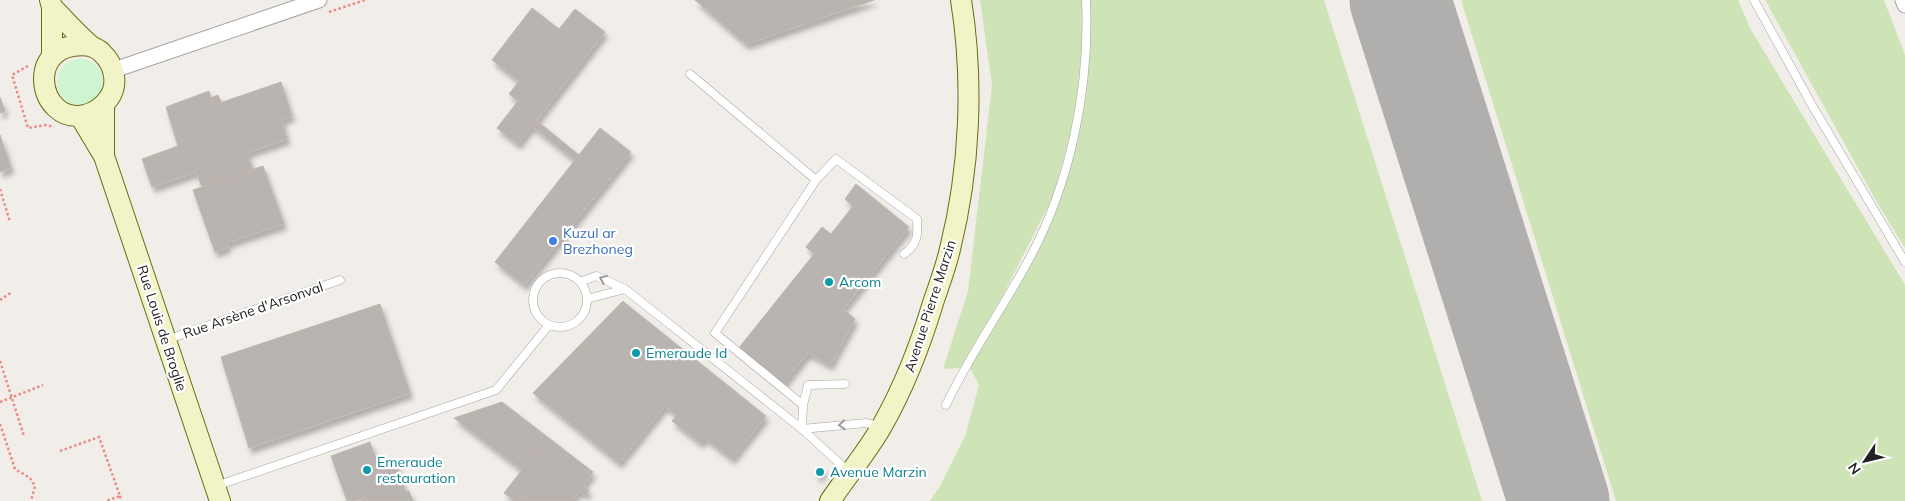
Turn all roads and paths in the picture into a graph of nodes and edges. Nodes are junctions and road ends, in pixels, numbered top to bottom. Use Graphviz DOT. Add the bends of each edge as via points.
graph roads {
  1 [pos="319,0"];
  2 [pos="961,0"];
  3 [pos="1086,0"];
  4 [pos="1754,0"];
  5 [pos="1903,0"];
  6 [pos="51,3"];
  7 [pos="1905,5"];
  8 [pos="90,46"];
  9 [pos="52,56"];
  10 [pos="114,70"];
  11 [pos="690,74"];
  12 [pos="104,105"];
  13 [pos="80,116"];
  14 [pos="104,156"];
  15 [pos="816,180"];
  16 [pos="0,189"];
  17 [pos="10,222"];
  18 [pos="904,254"];
  19 [pos="1905,262"];
  20 [pos="340,280"];
  21 [pos="580,282"];
  22 [pos="625,289"];
  23 [pos="12,292"];
  24 [pos="588,299"];
  25 [pos="0,300"];
  26 [pos="549,325"];
  27 [pos="166,340"];
  28 [pos="0,362"];
  29 [pos="845,384"];
  30 [pos="43,385"];
  31 [pos="12,397"];
  32 [pos="0,402"];
  33 [pos="804,405"];
  34 [pos="946,405"];
  35 [pos="0,424"];
  36 [pos="881,426"];
  37 [pos="802,429"];
  38 [pos="24,436"];
  39 [pos="60,451"];
  40 [pos="850,473"];
  41 [pos="217,494"];
  42 [pos="120,496"];
  43 [pos="31,501"];
  44 [pos="106,501"];
  45 [pos="121,501"];
  46 [pos="830,501"];
  1 -- 10 [label="street"];
  2 -- 36 [label="street, Avenue Pierre Marzin" via="968,93 964,170 958,210 950,249 923,335"];
  3 -- 34 [label="lane" via="1083,82 1072,149 1054,207 1028,262"];
  4 -- 19 [label="lane"];
  5 -- 7 [label="street"];
  6 -- 8 [label="street"];
  6 -- 9 [label="street"];
  8 -- 9 [label="street" via="76,44"];
  8 -- 10 [label="street" via="101,51"];
  9 -- 13 [label="street" via="44,70 47,96 67,114"];
  10 -- 12 [label="street, Rue Louis de Broglie" via="112,95"];
  11 -- 15 [label="lane"];
  12 -- 13 [label="street" via="93,113"];
  12 -- 14 [label="street, Rue Louis de Broglie"];
  13 -- 14 [label="street, Rue Louis de Broglie"];
  14 -- 27 [label="street, Rue Louis de Broglie"];
  15 -- 18 [label="lane" via="836,159 917,219 918,235 913,248"];
  15 -- 33 [label="lane" via="715,333"];
  16 -- 17 [label="path"];
  20 -- 27 [label="lane, Rue Arsène d'Arsonval"];
  22 -- 21 [label="lane, one-way" via="596,276"];
  21 -- 24 [label="lane"];
  21 -- 26 [label="lane" via="573,276 557,274 548,276 536,288 536,312"];
  22 -- 24 [label="lane"];
  22 -- 37 [label="lane"];
  23 -- 25 [label="path"];
  24 -- 26 [label="lane" via="576,323 567,327"];
  26 -- 41 [label="lane" via="496,390"];
  27 -- 41 [label="street, Rue Louis de Broglie"];
  28 -- 31 [label="path"];
  29 -- 33 [label="lane" via="808,385"];
  30 -- 31 [label="path"];
  31 -- 32 [label="path"];
  31 -- 38 [label="path"];
  33 -- 37 [label="lane"];
  35 -- 43 [label="path" via="15,469 30,478 35,486"];
  36 -- 37 [label="lane, one-way" via="866,423"];
  36 -- 40 [label="street, Avenue Pierre Marzin"];
  37 -- 40 [label="lane"];
  39 -- 42 [label="path" via="99,436"];
  40 -- 46 [label="street, Avenue Pierre Marzin"];
  42 -- 44 [label="path"];
  42 -- 45 [label="path"];
}
